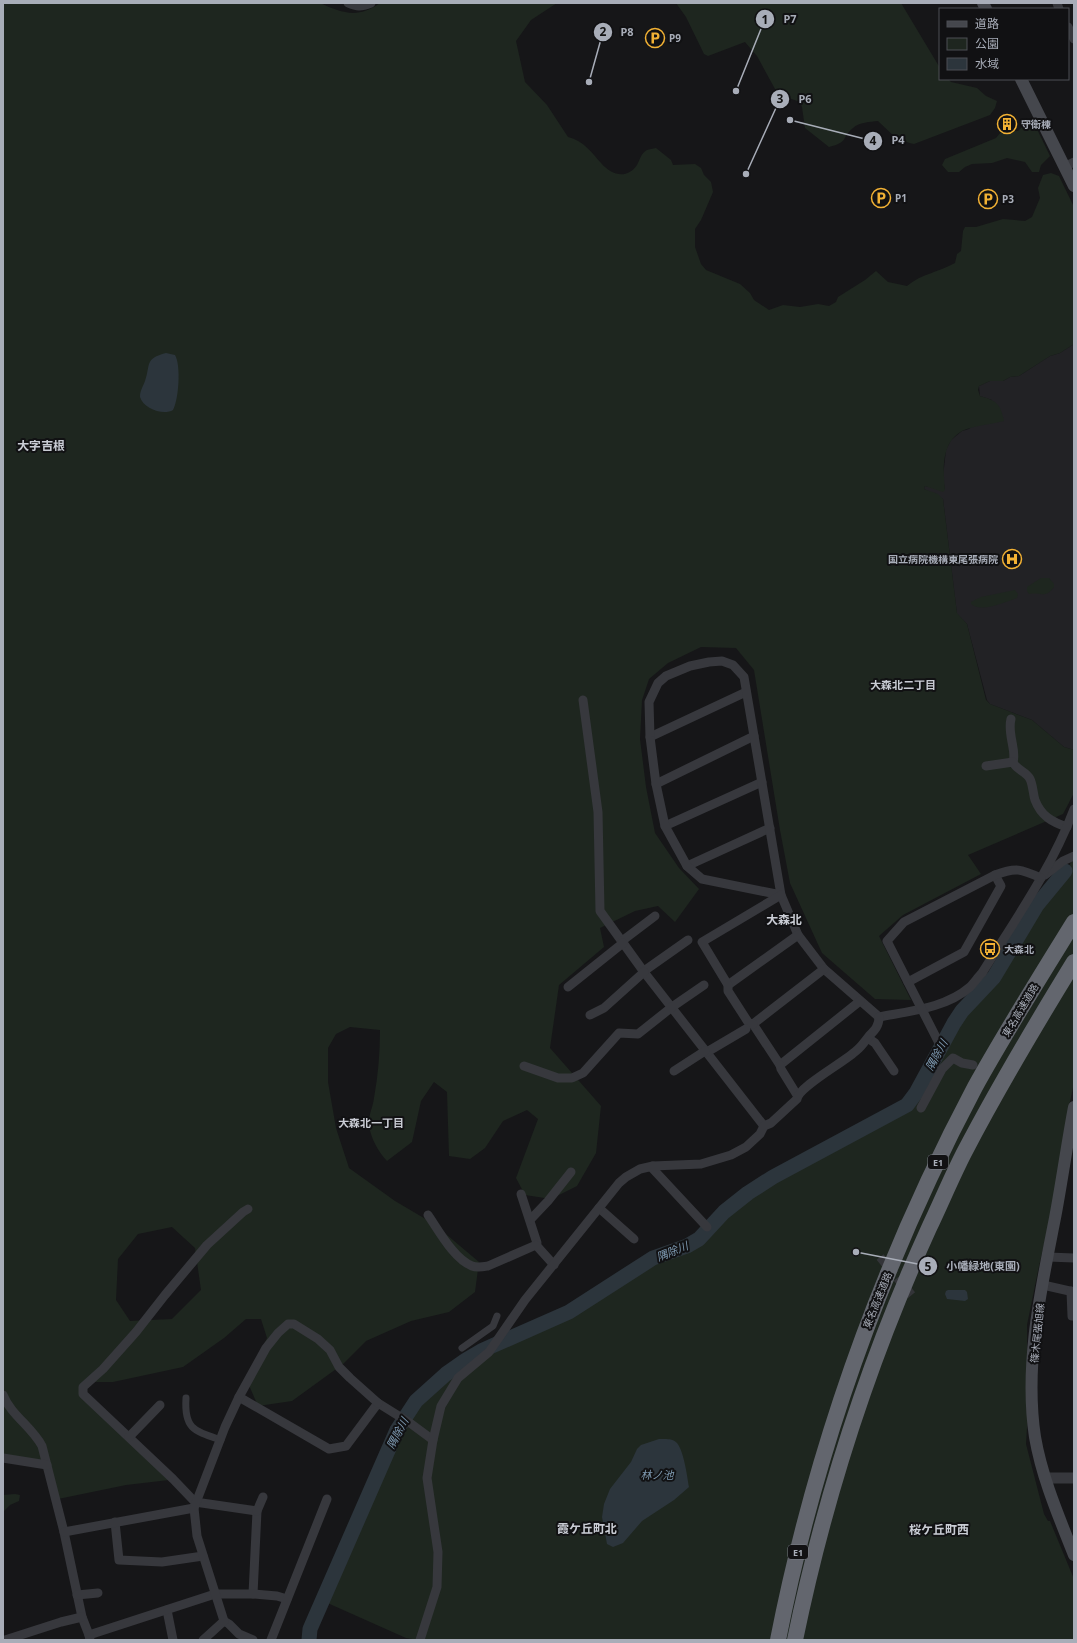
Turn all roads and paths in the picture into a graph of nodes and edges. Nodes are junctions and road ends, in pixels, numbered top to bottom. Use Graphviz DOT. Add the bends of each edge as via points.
graph roads {
  1 [pos="348,3"];
  2 [pos="370,3"];
  3 [pos="1069,29"];
  4 [pos="1074,39"];
  5 [pos="1022,80"];
  6 [pos="1069,164"];
  7 [pos="1074,186"];
  8 [pos="746,692"];
  9 [pos="583,700"];
  10 [pos="1010,720"];
  11 [pos="754,736"];
  12 [pos="650,737"];
  13 [pos="1013,762"];
  14 [pos="986,766"];
  15 [pos="762,782"];
  16 [pos="656,784"];
  17 [pos="1074,809"];
  18 [pos="665,826"];
  19 [pos="1067,827"];
  20 [pos="770,828"];
  21 [pos="1074,856"];
  22 [pos="687,866"];
  23 [pos="995,875"];
  24 [pos="1041,878"];
  25 [pos="781,895"];
  26 [pos="655,916"];
  27 [pos="1074,922"];
  28 [pos="798,935"];
  29 [pos="688,940"];
  30 [pos="622,942"];
  31 [pos="1074,962"];
  32 [pos="824,969"];
  33 [pos="644,972"];
  34 [pos="908,982"];
  35 [pos="704,985"];
  36 [pos="728,985"];
  37 [pos="568,987"];
  38 [pos="860,1001"];
  39 [pos="672,1007"];
  40 [pos="921,1008"];
  41 [pos="590,1015"];
  42 [pos="880,1018"];
  43 [pos="750,1026"];
  44 [pos="868,1038"];
  45 [pos="939,1043"];
  46 [pos="706,1052"];
  47 [pos="780,1065"];
  48 [pos="973,1065"];
  49 [pos="524,1066"];
  50 [pos="674,1071"];
  51 [pos="894,1071"];
  52 [pos="798,1095"];
  53 [pos="1074,1107"];
  54 [pos="921,1108"];
  55 [pos="764,1126"];
  56 [pos="1071,1142"];
  57 [pos="653,1166"];
  58 [pos="571,1172"];
  59 [pos="521,1194"];
  60 [pos="599,1208"];
  61 [pos="248,1209"];
  62 [pos="428,1215"];
  63 [pos="530,1220"];
  64 [pos="708,1226"];
  65 [pos="634,1239"];
  66 [pos="536,1245"];
  67 [pos="1048,1257"];
  68 [pos="1074,1258"];
  69 [pos="554,1265"];
  70 [pos="1043,1285"];
  71 [pos="1072,1291"];
  72 [pos="496,1316"];
  73 [pos="1074,1316"];
  74 [pos="462,1348"];
  75 [pos="3,1395"];
  76 [pos="239,1397"];
  77 [pos="186,1398"];
  78 [pos="378,1403"];
  79 [pos="160,1405"];
  80 [pos="129,1437"];
  81 [pos="221,1440"];
  82 [pos="433,1440"];
  83 [pos="3,1458"];
  84 [pos="47,1465"];
  85 [pos="1045,1478"];
  86 [pos="1074,1478"];
  87 [pos="263,1497"];
  88 [pos="326,1498"];
  89 [pos="194,1505"];
  90 [pos="257,1511"];
  91 [pos="115,1522"];
  92 [pos="64,1532"];
  93 [pos="1074,1555"];
  94 [pos="203,1556"];
  95 [pos="98,1593"];
  96 [pos="215,1594"];
  97 [pos="253,1594"];
  98 [pos="77,1595"];
  99 [pos="287,1599"];
  100 [pos="167,1610"];
  101 [pos="82,1617"];
  102 [pos="224,1621"];
  103 [pos="90,1637"];
  104 [pos="5,1640"];
  105 [pos="173,1640"];
  106 [pos="203,1640"];
  107 [pos="253,1640"];
  108 [pos="271,1640"];
  109 [pos="420,1640"];
  110 [pos="778,1640"];
  111 [pos="795,1640"];
  1 -- 2 [label="street" via="361,7"];
  3 -- 4 [label="street"];
  5 -- 6 [label="main road"];
  6 -- 7 [label="main road"];
  8 -- 11 [label="street"];
  8 -- 12 [label="street"];
  8 -- 12 [label="street" via="744,677 733,665 722,661 690,666 666,676 658,683 649,702"];
  9 -- 30 [label="street" via="598,812 600,911"];
  10 -- 13 [label="street"];
  11 -- 15 [label="street"];
  11 -- 16 [label="street"];
  12 -- 16 [label="street"];
  13 -- 14 [label="street"];
  13 -- 19 [label="street" via="1030,780 1036,801 1047,818"];
  15 -- 18 [label="street"];
  15 -- 20 [label="street"];
  16 -- 18 [label="street"];
  17 -- 19 [label="street"];
  18 -- 22 [label="street"];
  19 -- 24 [label="street"];
  20 -- 22 [label="street"];
  20 -- 25 [label="street"];
  21 -- 24 [label="street"];
  22 -- 25 [label="street" via="702,879"];
  23 -- 24 [label="street" via="1008,870 1022,869"];
  23 -- 34 [label="street" via="1001,886 964,952"];
  23 -- 34 [label="street" via="904,922 887,941"];
  24 -- 40 [label="street" via="982,973 970,986 942,1003"];
  25 -- 28 [label="street"];
  25 -- 36 [label="street" via="702,942"];
  26 -- 30 [label="street"];
  27 -- 110 [label="highway, 東名高速道路 / E1" via="1010,1025 976,1086 914,1212 869,1318 821,1465"];
  28 -- 32 [label="street"];
  28 -- 36 [label="street"];
  29 -- 33 [label="street"];
  30 -- 33 [label="street"];
  30 -- 37 [label="street"];
  31 -- 111 [label="highway, 東名高速道路 / E1" via="964,1152 895,1308 853,1422"];
  32 -- 38 [label="street"];
  32 -- 43 [label="street"];
  33 -- 39 [label="street"];
  33 -- 41 [label="street" via="604,1008"];
  34 -- 40 [label="street"];
  35 -- 39 [label="street"];
  36 -- 43 [label="street" via="728,991"];
  38 -- 42 [label="street"];
  38 -- 47 [label="street"];
  39 -- 46 [label="street"];
  39 -- 49 [label="street" via="638,1034 619,1032 578,1076 558,1078"];
  40 -- 42 [label="street"];
  40 -- 45 [label="street"];
  42 -- 44 [label="street" via="879,1024"];
  43 -- 46 [label="street"];
  43 -- 47 [label="street"];
  44 -- 51 [label="street" via="875,1043"];
  44 -- 52 [label="street" via="857,1050 806,1086"];
  46 -- 50 [label="street"];
  46 -- 55 [label="street"];
  47 -- 52 [label="street"];
  48 -- 54 [label="street" via="953,1058 942,1068"];
  52 -- 55 [label="street" via="797,1099 771,1123"];
  53 -- 56 [label="main road, 篠木尾張旭線"];
  55 -- 57 [label="street" via="760,1134 746,1147 731,1155 701,1164"];
  56 -- 67 [label="main road, 篠木尾張旭線"];
  57 -- 60 [label="street" via="640,1169 618,1183"];
  57 -- 64 [label="street" via="653,1169"];
  58 -- 63 [label="street"];
  59 -- 63 [label="street"];
  60 -- 65 [label="street"];
  60 -- 69 [label="street"];
  61 -- 80 [label="street" via="207,1245 136,1332 83,1388 83,1394"];
  62 -- 66 [label="street" via="458,1256 472,1266 488,1266"];
  63 -- 66 [label="street"];
  66 -- 69 [label="street"];
  67 -- 68 [label="street"];
  67 -- 70 [label="main road, 篠木尾張旭線"];
  69 -- 82 [label="street" via="525,1300 489,1352 458,1378 442,1406"];
  70 -- 71 [label="street"];
  70 -- 85 [label="main road, 篠木尾張旭線" via="1035,1335 1032,1404 1036,1439"];
  71 -- 73 [label="street"];
  72 -- 74 [label="street" via="493,1326"];
  75 -- 84 [label="street" via="38,1439"];
  76 -- 78 [label="street" via="330,1449 346,1446"];
  76 -- 78 [label="street" via="266,1348 283,1328 288,1324 294,1324 330,1350 339,1366"];
  76 -- 81 [label="street"];
  77 -- 81 [label="street" via="187,1419 194,1430"];
  78 -- 82 [label="street"];
  79 -- 80 [label="street"];
  80 -- 89 [label="street" via="173,1478"];
  81 -- 89 [label="street"];
  82 -- 109 [label="street" via="427,1478 438,1552 437,1587"];
  83 -- 84 [label="street"];
  84 -- 92 [label="street"];
  85 -- 86 [label="street"];
  85 -- 93 [label="main road, 篠木尾張旭線"];
  87 -- 90 [label="street"];
  88 -- 99 [label="street"];
  89 -- 90 [label="street"];
  89 -- 91 [label="street"];
  89 -- 94 [label="street"];
  90 -- 97 [label="street"];
  91 -- 92 [label="street"];
  91 -- 94 [label="street" via="119,1560 162,1562"];
  92 -- 98 [label="street"];
  94 -- 96 [label="street"];
  95 -- 98 [label="street"];
  96 -- 97 [label="street"];
  96 -- 100 [label="street"];
  96 -- 102 [label="street"];
  97 -- 99 [label="street"];
  98 -- 101 [label="street"];
  99 -- 108 [label="street"];
  100 -- 103 [label="street"];
  100 -- 105 [label="street"];
  101 -- 103 [label="street"];
  101 -- 104 [label="street"];
  102 -- 106 [label="street"];
  102 -- 107 [label="street" via="239,1634"];
}
